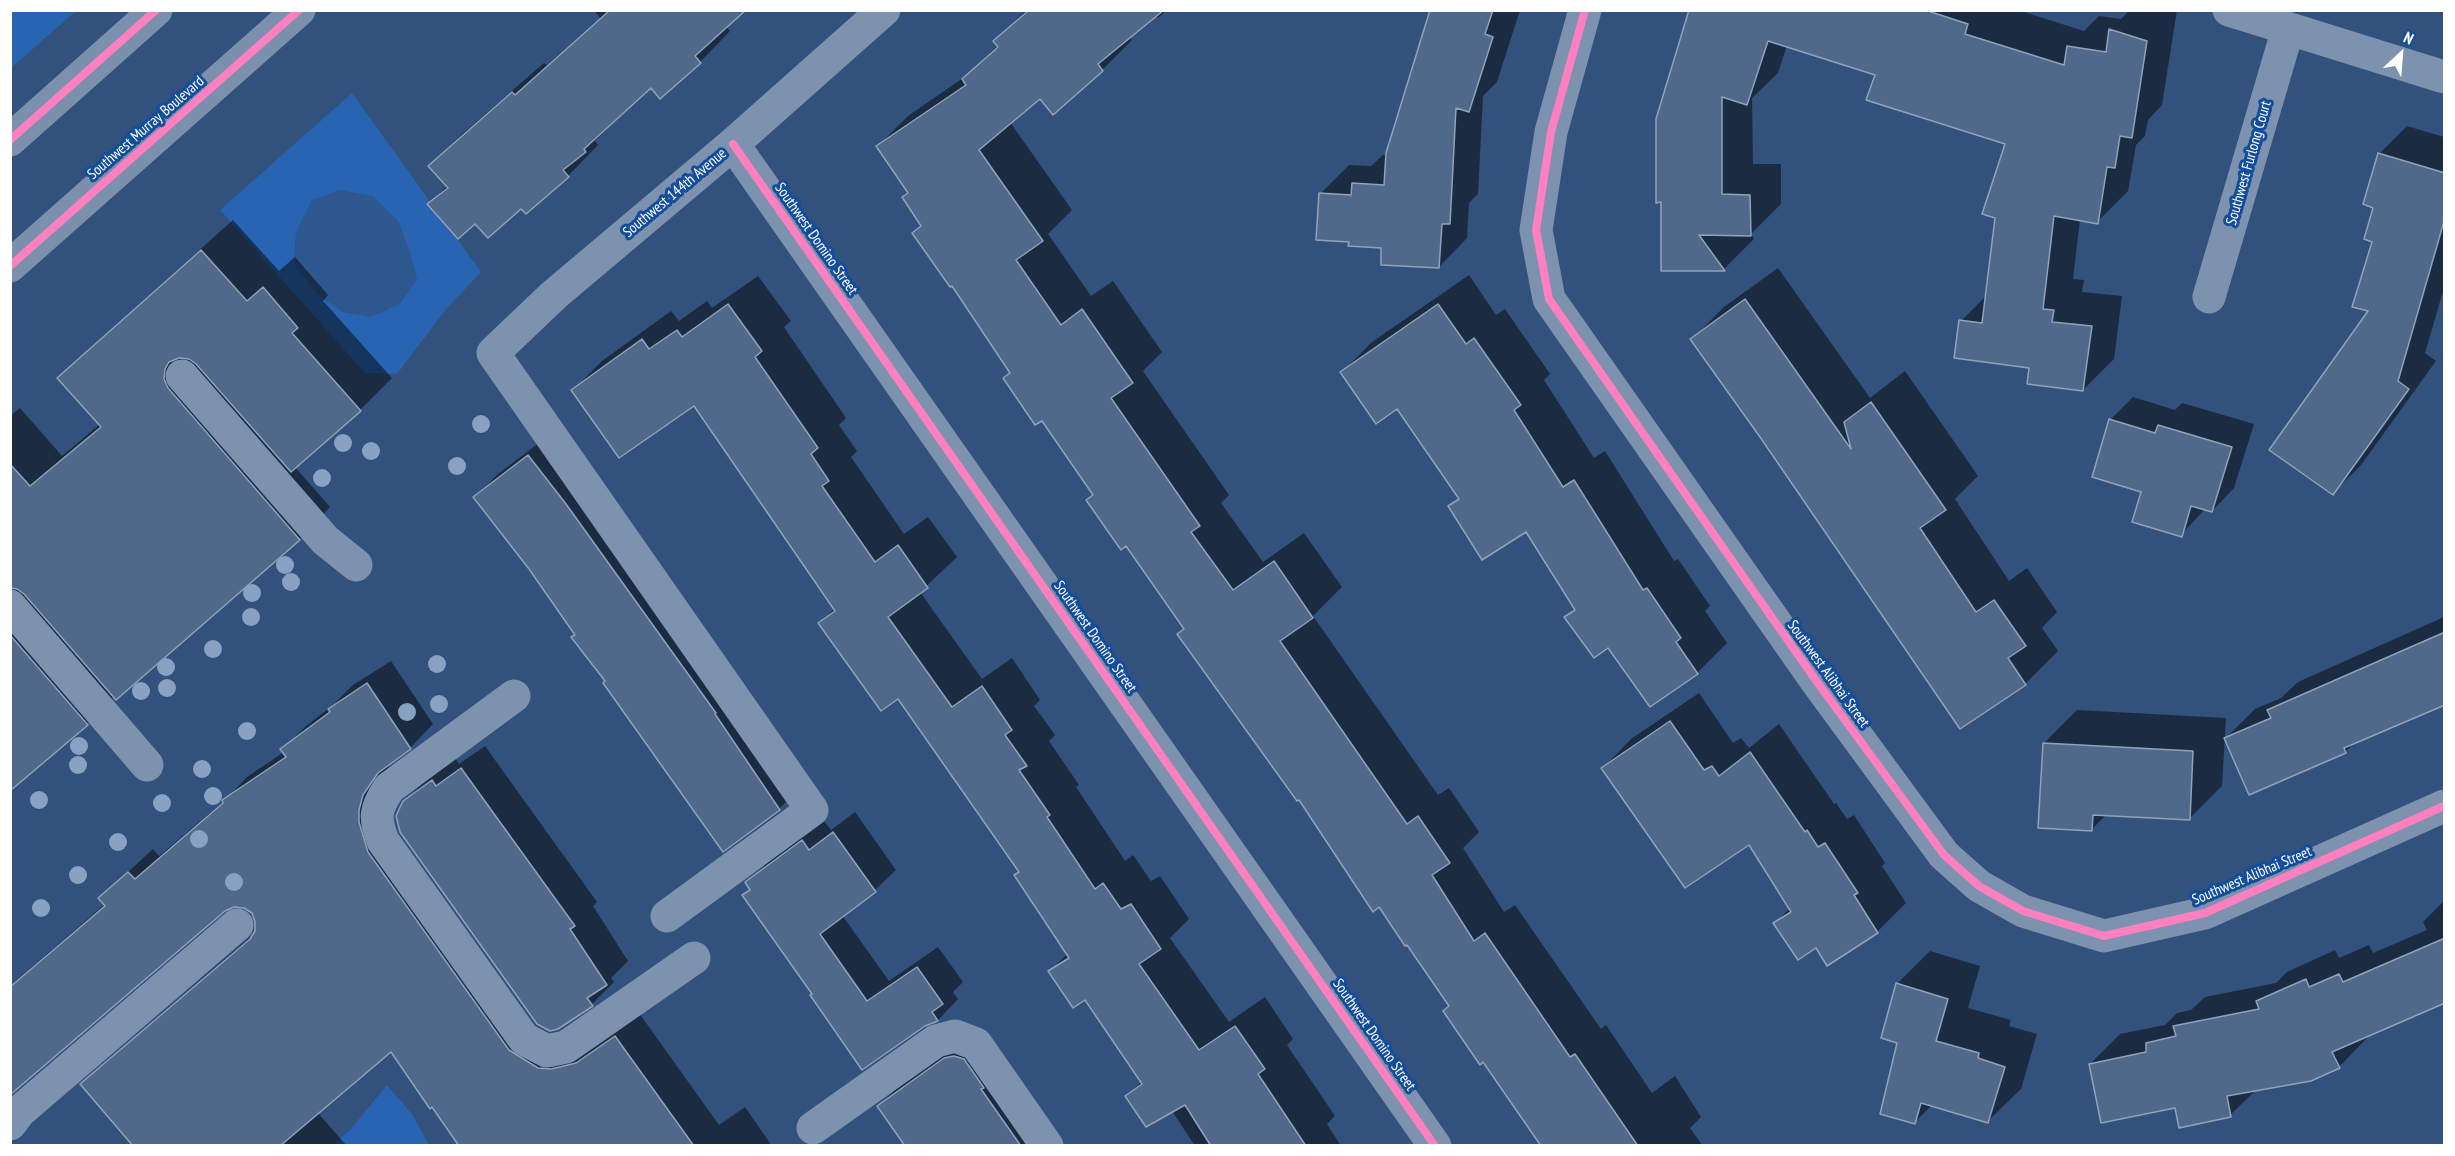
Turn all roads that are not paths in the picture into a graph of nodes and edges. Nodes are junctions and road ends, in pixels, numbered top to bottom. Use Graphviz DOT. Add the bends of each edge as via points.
graph roads {
  1 [pos="156,10"];
  2 [pos="299,10"];
  3 [pos="884,10"];
  4 [pos="1585,10"];
  5 [pos="2229,10"];
  6 [pos="2288,29"];
  7 [pos="2445,77"];
  8 [pos="10,140"];
  9 [pos="733,144"];
  10 [pos="10,266"];
  11 [pos="2210,297"];
  12 [pos="182,376"];
  13 [pos="356,565"];
  14 [pos="10,606"];
  15 [pos="514,696"];
  16 [pos="147,765"];
  17 [pos="2445,806"];
  18 [pos="668,916"];
  19 [pos="237,925"];
  20 [pos="694,958"];
  21 [pos="10,1124"];
  22 [pos="813,1128"];
  23 [pos="1047,1146"];
  24 [pos="1435,1146"];
  1 -- 8 [label="main road"];
  2 -- 10 [label="main road, Southwest Murray Boulevard"];
  3 -- 9 [label="street, Southwest 144th Avenue"];
  4 -- 17 [label="street, Southwest Alibhai Street" via="1551,132 1536,230 1549,299 1817,682 1944,855 1979,886 2023,911 2104,936 2205,914"];
  5 -- 6 [label="street"];
  6 -- 7 [label="street"];
  6 -- 11 [label="street, Southwest Furlong Court"];
  9 -- 18 [label="street, Southwest 144th Avenue" via="554,295 493,353 812,810"];
  9 -- 24 [label="street, Southwest Domino Street"];
  12 -- 13 [label="street" via="325,540"];
  14 -- 16 [label="street"];
  15 -- 20 [label="street" via="388,788 378,804 376,824 383,841 524,1040 547,1051 566,1047"];
  19 -- 21 [label="street" via="19,1112"];
  22 -- 23 [label="street" via="936,1041 955,1035 976,1044"];
}
